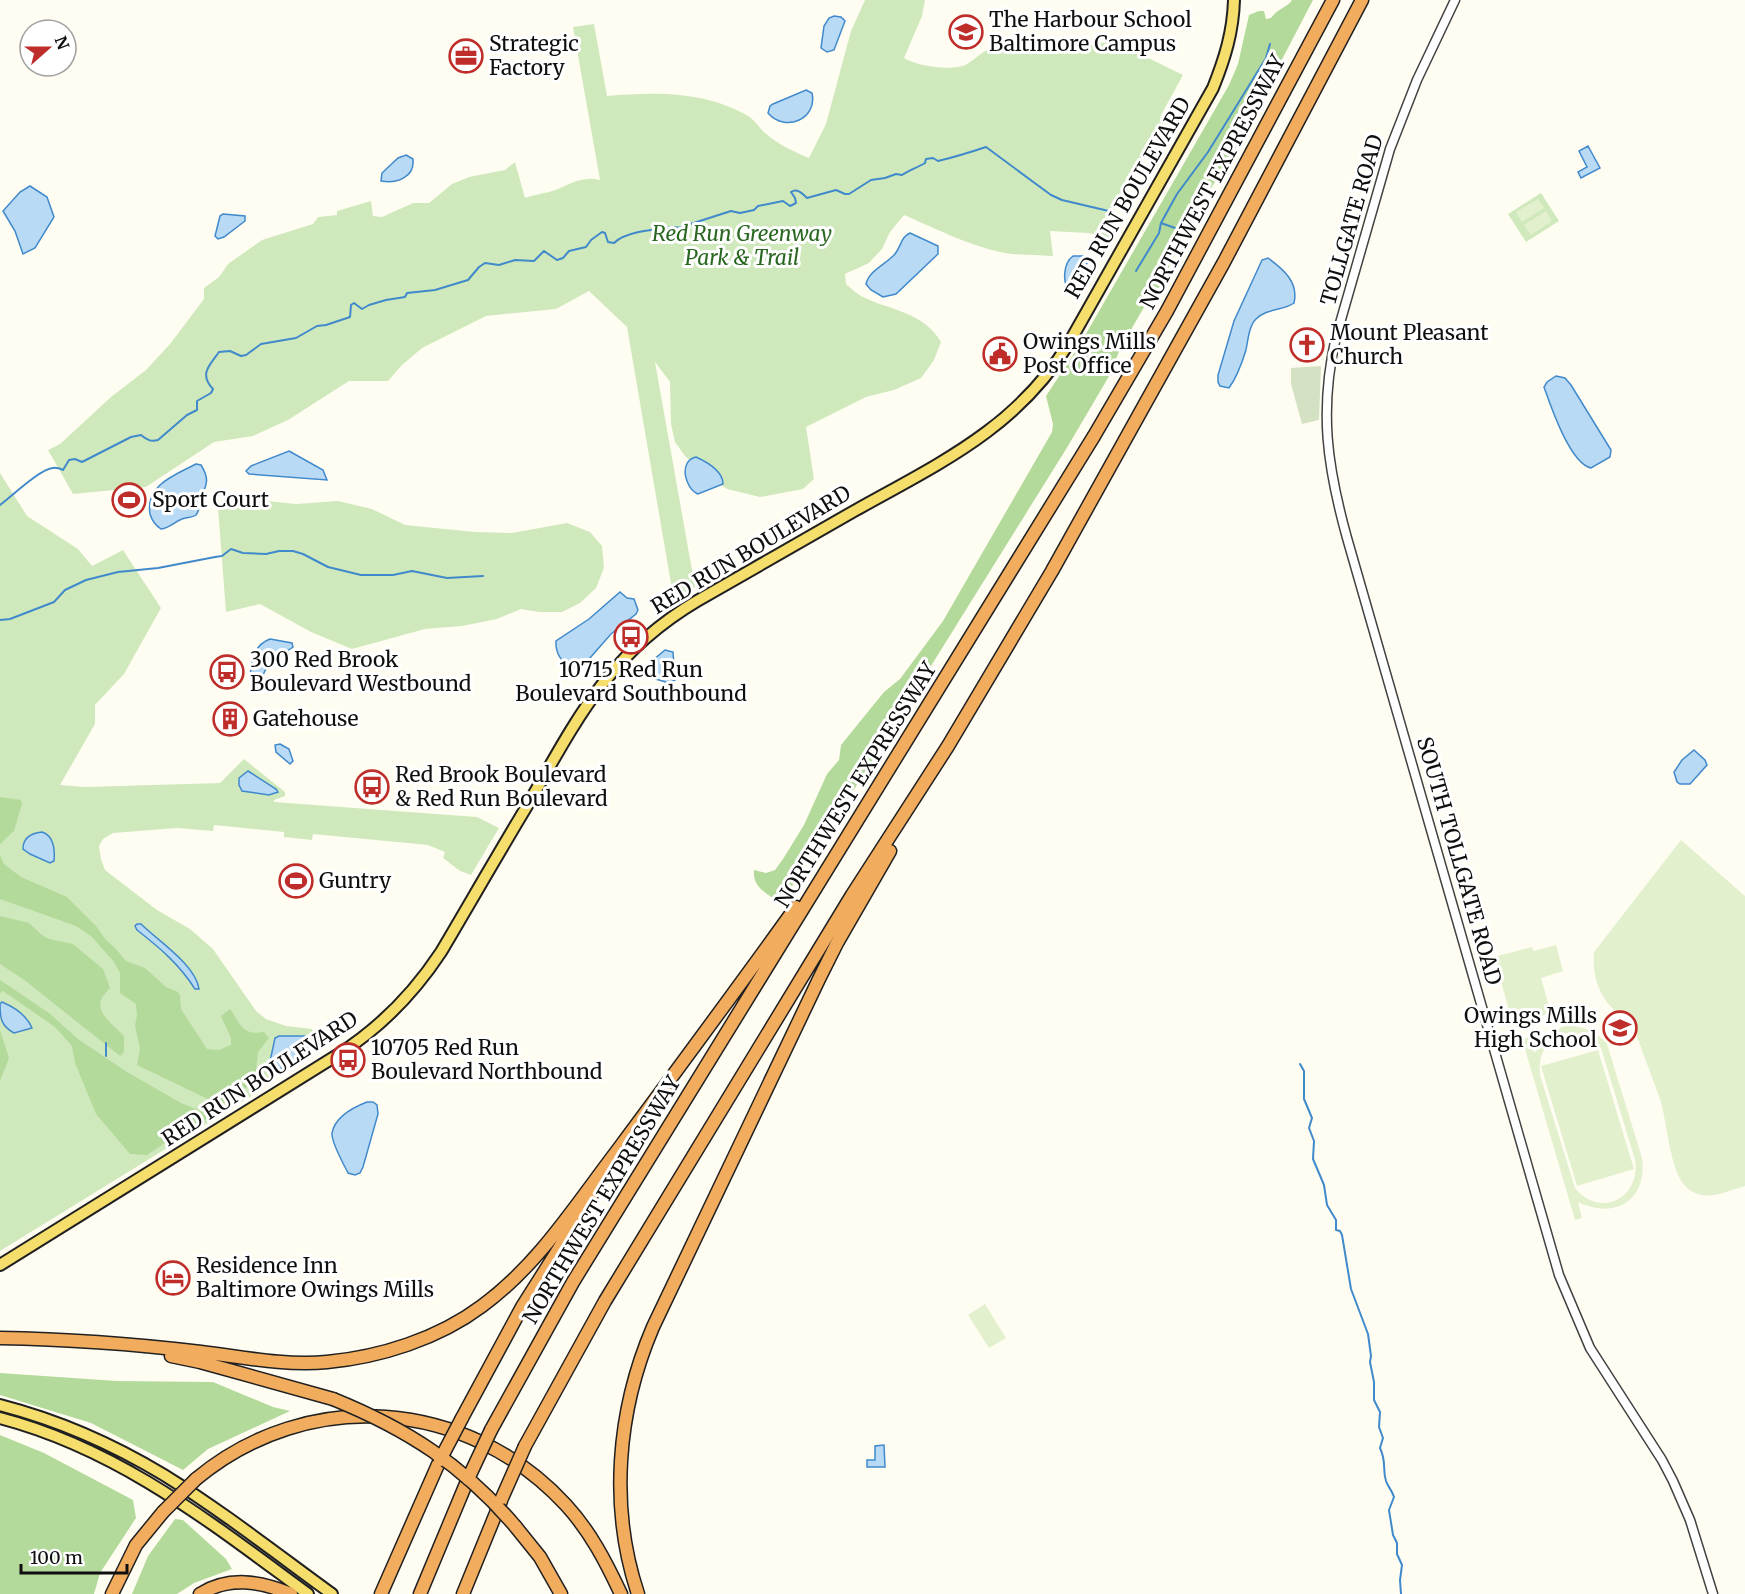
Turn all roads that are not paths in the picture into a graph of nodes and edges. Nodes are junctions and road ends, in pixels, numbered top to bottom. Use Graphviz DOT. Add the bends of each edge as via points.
graph roads {
  1 [pos="1234,0"];
  2 [pos="1333,0"];
  3 [pos="1362,0"];
  4 [pos="1455,0"];
  5 [pos="1395,703"];
  6 [pos="948,746"];
  7 [pos="847,839"];
  8 [pos="680,1066"];
  9 [pos="0,1265"];
  10 [pos="0,1339"];
  11 [pos="108,1343"];
  12 [pos="0,1405"];
  13 [pos="0,1418"];
  14 [pos="112,1594"];
  15 [pos="200,1594"];
  16 [pos="291,1594"];
  17 [pos="309,1594"];
  18 [pos="332,1594"];
  19 [pos="381,1594"];
  20 [pos="420,1594"];
  21 [pos="465,1594"];
  22 [pos="561,1594"];
  23 [pos="621,1594"];
  24 [pos="638,1594"];
  25 [pos="1713,1594"];
  1 -- 9 [label="main road, RED RUN BOULEVARD" via="1230,43 1213,88 1069,343 1024,401 972,444 692,604 645,637 591,698 441,952 388,1017 339,1054"];
  2 -- 7 [label="highway, NORTHWEST EXPRESSWAY" via="1161,321"];
  3 -- 6 [label="highway" via="1119,452"];
  4 -- 5 [label="street, TOLLGATE ROAD" via="1390,149 1336,337 1326,399 1327,446 1338,507"];
  5 -- 25 [label="street, SOUTH TOLLGATE ROAD" via="1559,1275 1590,1348 1673,1481 1690,1520"];
  6 -- 21 [label="highway, bridge" via="852,895 605,1301 525,1446"];
  6 -- 24 [label="highway" via="832,952 646,1343 626,1415 621,1464 624,1535"];
  7 -- 8 [label="highway"];
  7 -- 20 [label="highway, NORTHWEST EXPRESSWAY, bridge" via="573,1282 491,1430"];
  8 -- 11 [label="highway" via="534,1259 497,1294 456,1323 399,1347 324,1362"];
  8 -- 19 [label="highway, bridge" via="500,1345 440,1460"];
  10 -- 11 [label="highway"];
  11 -- 22 [label="highway, bridge" via="200,1362 333,1399 390,1424 446,1459 478,1487 540,1557"];
  12 -- 18 [label="main road" via="79,1431 139,1461"];
  13 -- 17 [label="main road" via="58,1437 132,1472 194,1510"];
  14 -- 23 [label="highway, bridge" via="136,1545 163,1512 220,1460 271,1434 307,1423 369,1416 438,1426 495,1449 543,1483 567,1506 588,1533"];
  15 -- 16 [label="highway" via="223,1584 247,1581"];
}
